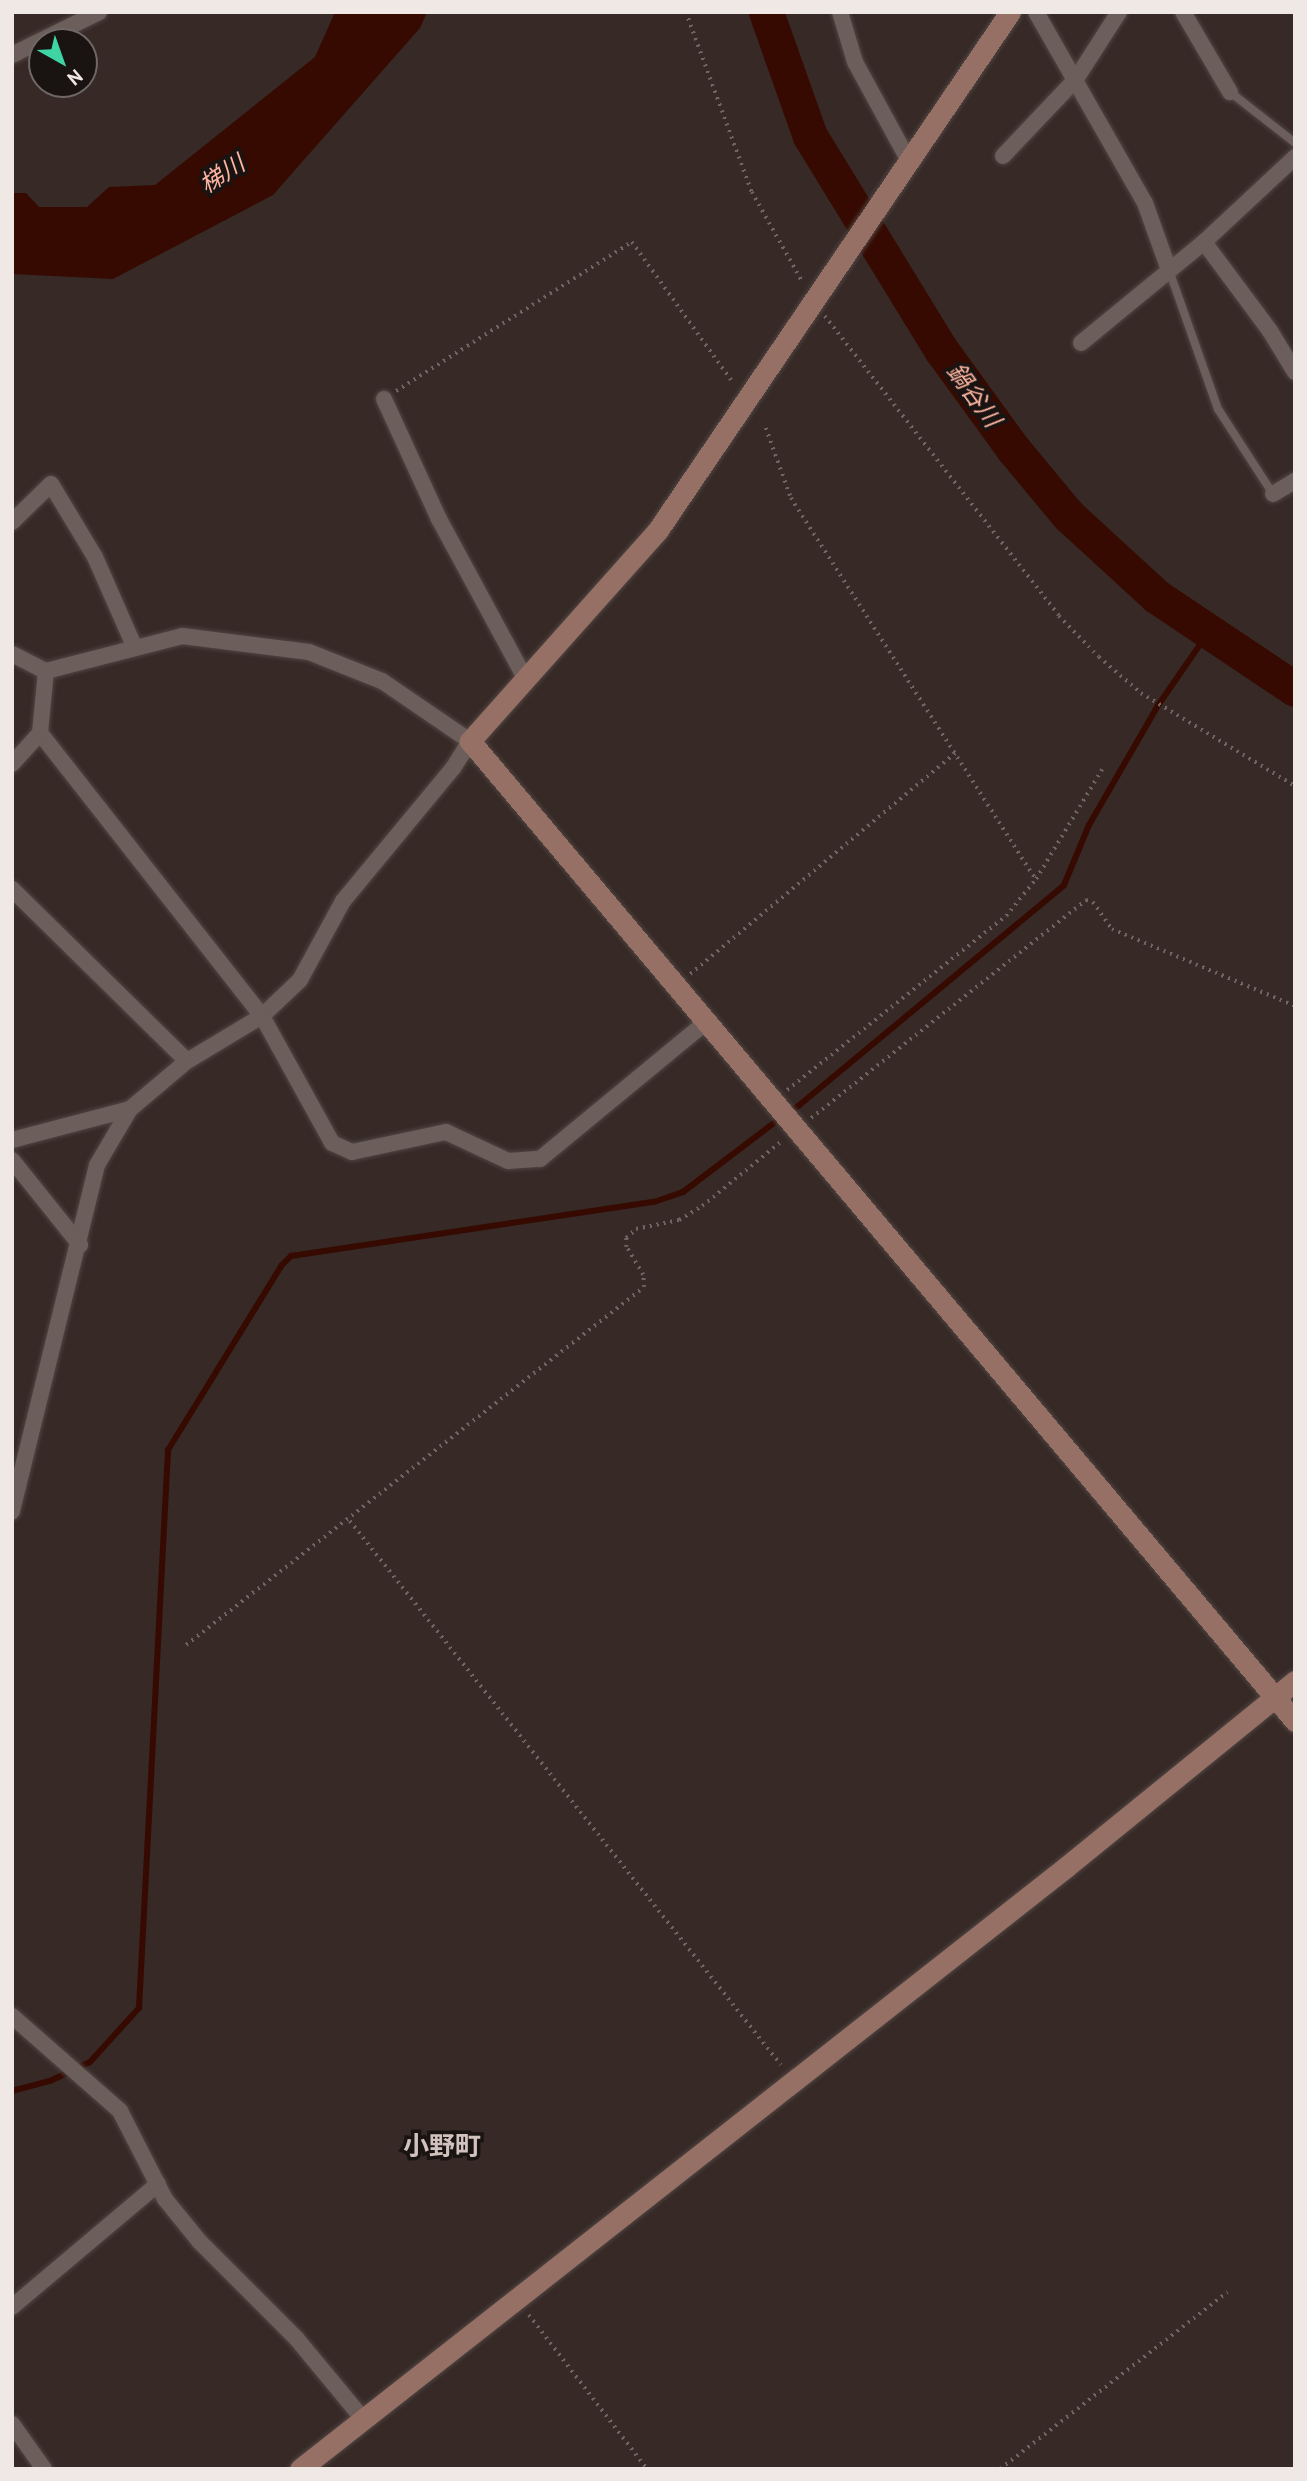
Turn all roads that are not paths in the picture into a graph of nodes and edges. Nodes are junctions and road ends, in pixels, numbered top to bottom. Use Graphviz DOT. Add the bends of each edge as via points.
graph roads {
  1 [pos="99,12"];
  2 [pos="840,12"];
  3 [pos="1010,12"];
  4 [pos="1035,12"];
  5 [pos="1119,12"];
  6 [pos="1183,12"];
  7 [pos="12,55"];
  8 [pos="1076,79"];
  9 [pos="1230,92"];
  10 [pos="1295,143"];
  11 [pos="1003,156"];
  12 [pos="1295,157"];
  13 [pos="909,161"];
  14 [pos="1204,242"];
  15 [pos="1169,270"];
  16 [pos="1081,343"];
  17 [pos="1295,372"];
  18 [pos="384,399"];
  19 [pos="1295,481"];
  20 [pos="1273,494"];
  21 [pos="12,522"];
  22 [pos="135,648"];
  23 [pos="12,654"];
  24 [pos="47,671"];
  25 [pos="526,680"];
  26 [pos="40,733"];
  27 [pos="470,741"];
  28 [pos="12,764"];
  29 [pos="12,889"];
  30 [pos="262,1016"];
  31 [pos="705,1023"];
  32 [pos="187,1061"];
  33 [pos="130,1109"];
  34 [pos="12,1140"];
  35 [pos="12,1160"];
  36 [pos="80,1245"];
  37 [pos="12,1513"];
  38 [pos="1295,1681"];
  39 [pos="1274,1697"];
  40 [pos="1295,1721"];
  41 [pos="12,2016"];
  42 [pos="158,2184"];
  43 [pos="12,2308"];
  44 [pos="363,2419"];
  45 [pos="12,2424"];
  46 [pos="44,2469"];
  47 [pos="300,2469"];
  1 -- 7 [label="street"];
  2 -- 13 [label="street" via="855,62"];
  3 -- 13 [label="street"];
  4 -- 8 [label="street"];
  5 -- 8 [label="street"];
  6 -- 9 [label="street"];
  8 -- 11 [label="street"];
  8 -- 15 [label="street" via="1145,203"];
  9 -- 10 [label="lane"];
  12 -- 14 [label="street"];
  13 -- 25 [label="street" via="657,530"];
  14 -- 15 [label="street"];
  14 -- 17 [label="street"];
  15 -- 16 [label="street"];
  15 -- 20 [label="lane" via="1218,409"];
  18 -- 25 [label="street" via="439,519"];
  19 -- 20 [label="street"];
  21 -- 22 [label="street" via="51,484 95,556"];
  22 -- 24 [label="street"];
  22 -- 27 [label="street" via="182,636 309,652 382,681"];
  23 -- 24 [label="street"];
  24 -- 26 [label="street"];
  25 -- 27 [label="street"];
  26 -- 28 [label="street"];
  26 -- 30 [label="street"];
  27 -- 30 [label="street" via="343,901 300,980"];
  27 -- 31 [label="street"];
  29 -- 32 [label="street"];
  30 -- 31 [label="street" via="332,1143 352,1152 446,1132 508,1161 540,1160"];
  30 -- 32 [label="street"];
  31 -- 39 [label="street"];
  32 -- 33 [label="street"];
  33 -- 34 [label="street"];
  33 -- 36 [label="street" via="97,1165"];
  35 -- 36 [label="street"];
  36 -- 37 [label="street"];
  38 -- 39 [label="street"];
  39 -- 40 [label="street"];
  39 -- 44 [label="street" via="794,2082"];
  41 -- 42 [label="street" via="120,2111"];
  42 -- 43 [label="street"];
  42 -- 44 [label="street" via="200,2242 296,2338"];
  44 -- 47 [label="street"];
  45 -- 46 [label="street"];
}
